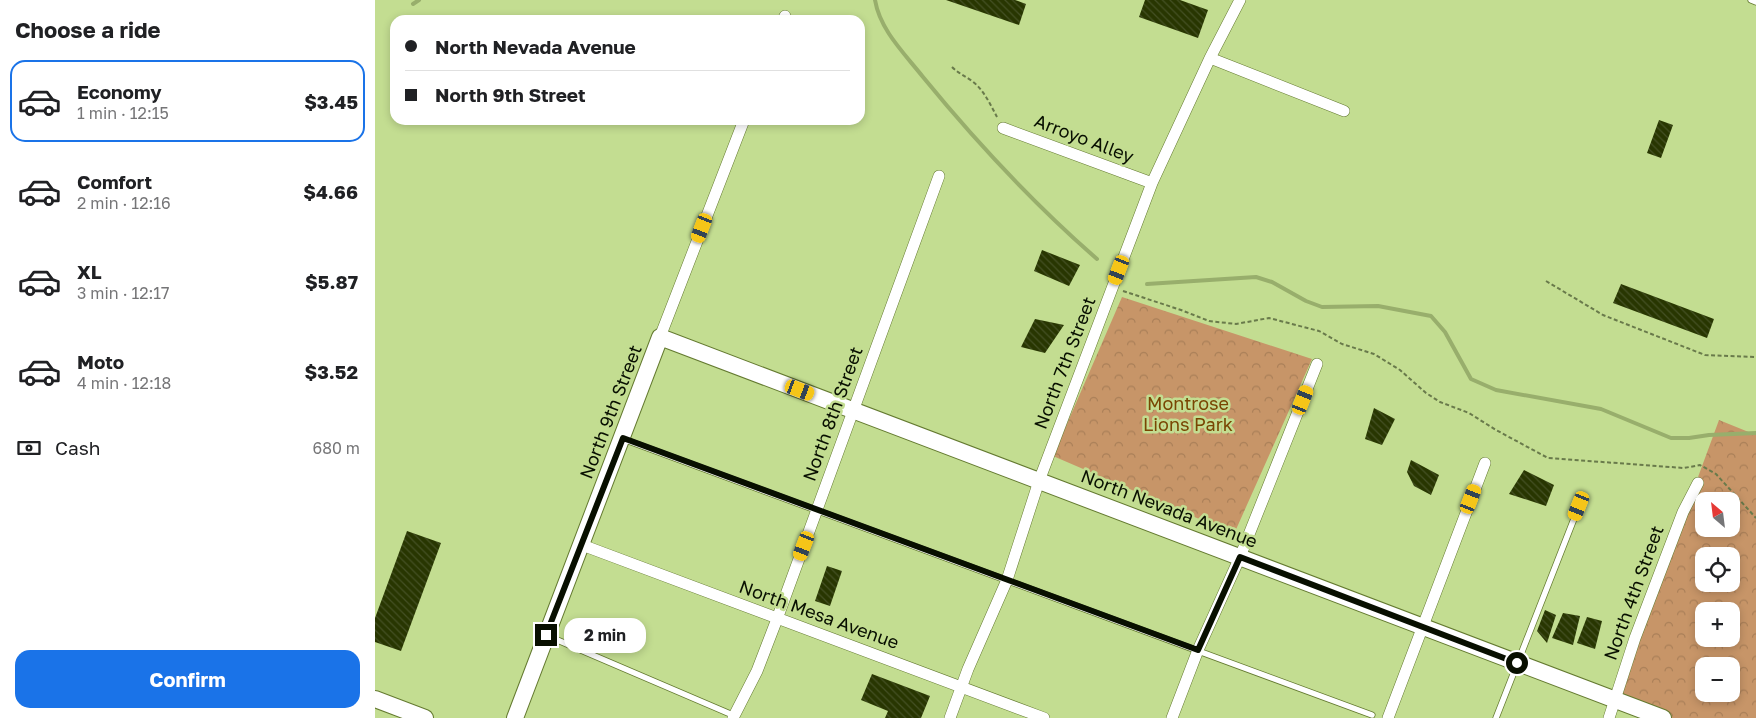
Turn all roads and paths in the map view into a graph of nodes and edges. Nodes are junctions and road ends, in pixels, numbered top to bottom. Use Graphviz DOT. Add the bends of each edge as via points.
graph roads {
  1 [pos="1239,0"];
  2 [pos="1751,0"];
  3 [pos="1756,2"];
  4 [pos="1210,58"];
  5 [pos="952,67"];
  6 [pos="1344,111"];
  7 [pos="742,125"];
  8 [pos="1003,128"];
  9 [pos="939,176"];
  10 [pos="1152,183"];
  11 [pos="1546,281"];
  12 [pos="1112,288"];
  13 [pos="660,337"];
  14 [pos="1756,357"];
  15 [pos="1317,364"];
  16 [pos="853,410"];
  17 [pos="623,438"];
  18 [pos="1485,463"];
  19 [pos="1039,481"];
  20 [pos="1699,483"];
  21 [pos="1579,506"];
  22 [pos="818,510"];
  23 [pos="1756,518"];
  24 [pos="582,545"];
  25 [pos="1240,557"];
  26 [pos="1007,580"];
  27 [pos="777,619"];
  28 [pos="1423,626"];
  29 [pos="546,635"];
  30 [pos="1198,650"];
  31 [pos="1517,663"];
  32 [pos="962,687"];
  33 [pos="375,699"];
  34 [pos="1616,700"];
  35 [pos="1372,714"];
  36 [pos="735,717"];
  37 [pos="425,718"];
  38 [pos="515,718"];
  39 [pos="950,718"];
  40 [pos="1044,718"];
  41 [pos="1172,718"];
  42 [pos="1388,718"];
  43 [pos="1496,718"];
  44 [pos="1609,718"];
  45 [pos="1663,718"];
  1 -- 4 [label="street, North 7th Street"];
  2 -- 3 [label="lane"];
  4 -- 6 [label="street"];
  4 -- 10 [label="street, North 7th Street"];
  5 -- 8 [label="path" via="985,94"];
  7 -- 13 [label="street, North 9th Street"];
  8 -- 10 [label="street, Arroyo Alley"];
  9 -- 16 [label="street, North 8th Street"];
  10 -- 12 [label="street, North 7th Street"];
  11 -- 14 [label="path" via="1603,315 1705,355"];
  12 -- 19 [label="street, North 7th Street"];
  12 -- 23 [label="path" via="1209,321 1236,324 1269,318 1319,331 1342,344 1374,354 1440,402 1469,413 1548,458 1684,468 1700,465 1716,474"];
  13 -- 16 [label="street, North Nevada Avenue"];
  13 -- 17 [label="street, North 9th Street"];
  15 -- 25 [label="street"];
  16 -- 19 [label="street, North Nevada Avenue"];
  16 -- 22 [label="street, North 8th Street"];
  17 -- 22 [label="lane"];
  17 -- 24 [label="street, North 9th Street"];
  18 -- 28 [label="street"];
  19 -- 25 [label="street, North Nevada Avenue"];
  19 -- 26 [label="street, North 7th Street"];
  20 -- 34 [label="street, North 4th Street" via="1683,512"];
  21 -- 31 [label="lane"];
  22 -- 26 [label="lane"];
  22 -- 27 [label="street, North 8th Street"];
  24 -- 27 [label="street, North Mesa Avenue"];
  24 -- 29 [label="street, North 9th Street"];
  25 -- 28 [label="street, North Nevada Avenue"];
  25 -- 30 [label="street"];
  26 -- 30 [label="lane"];
  26 -- 32 [label="street, North 7th Street"];
  27 -- 32 [label="street, North Mesa Avenue"];
  27 -- 36 [label="street, North 8th Street"];
  28 -- 31 [label="street, North Nevada Avenue"];
  28 -- 42 [label="street"];
  29 -- 36 [label="lane"];
  29 -- 38 [label="street, North 9th Street"];
  30 -- 35 [label="lane"];
  30 -- 41 [label="street"];
  31 -- 34 [label="street, North Nevada Avenue"];
  31 -- 43 [label="lane"];
  32 -- 39 [label="street, North 7th Street"];
  32 -- 40 [label="street, North Mesa Avenue"];
  33 -- 37 [label="street"];
  34 -- 44 [label="street, North 4th Street"];
  34 -- 45 [label="street, North Nevada Avenue"];
}
